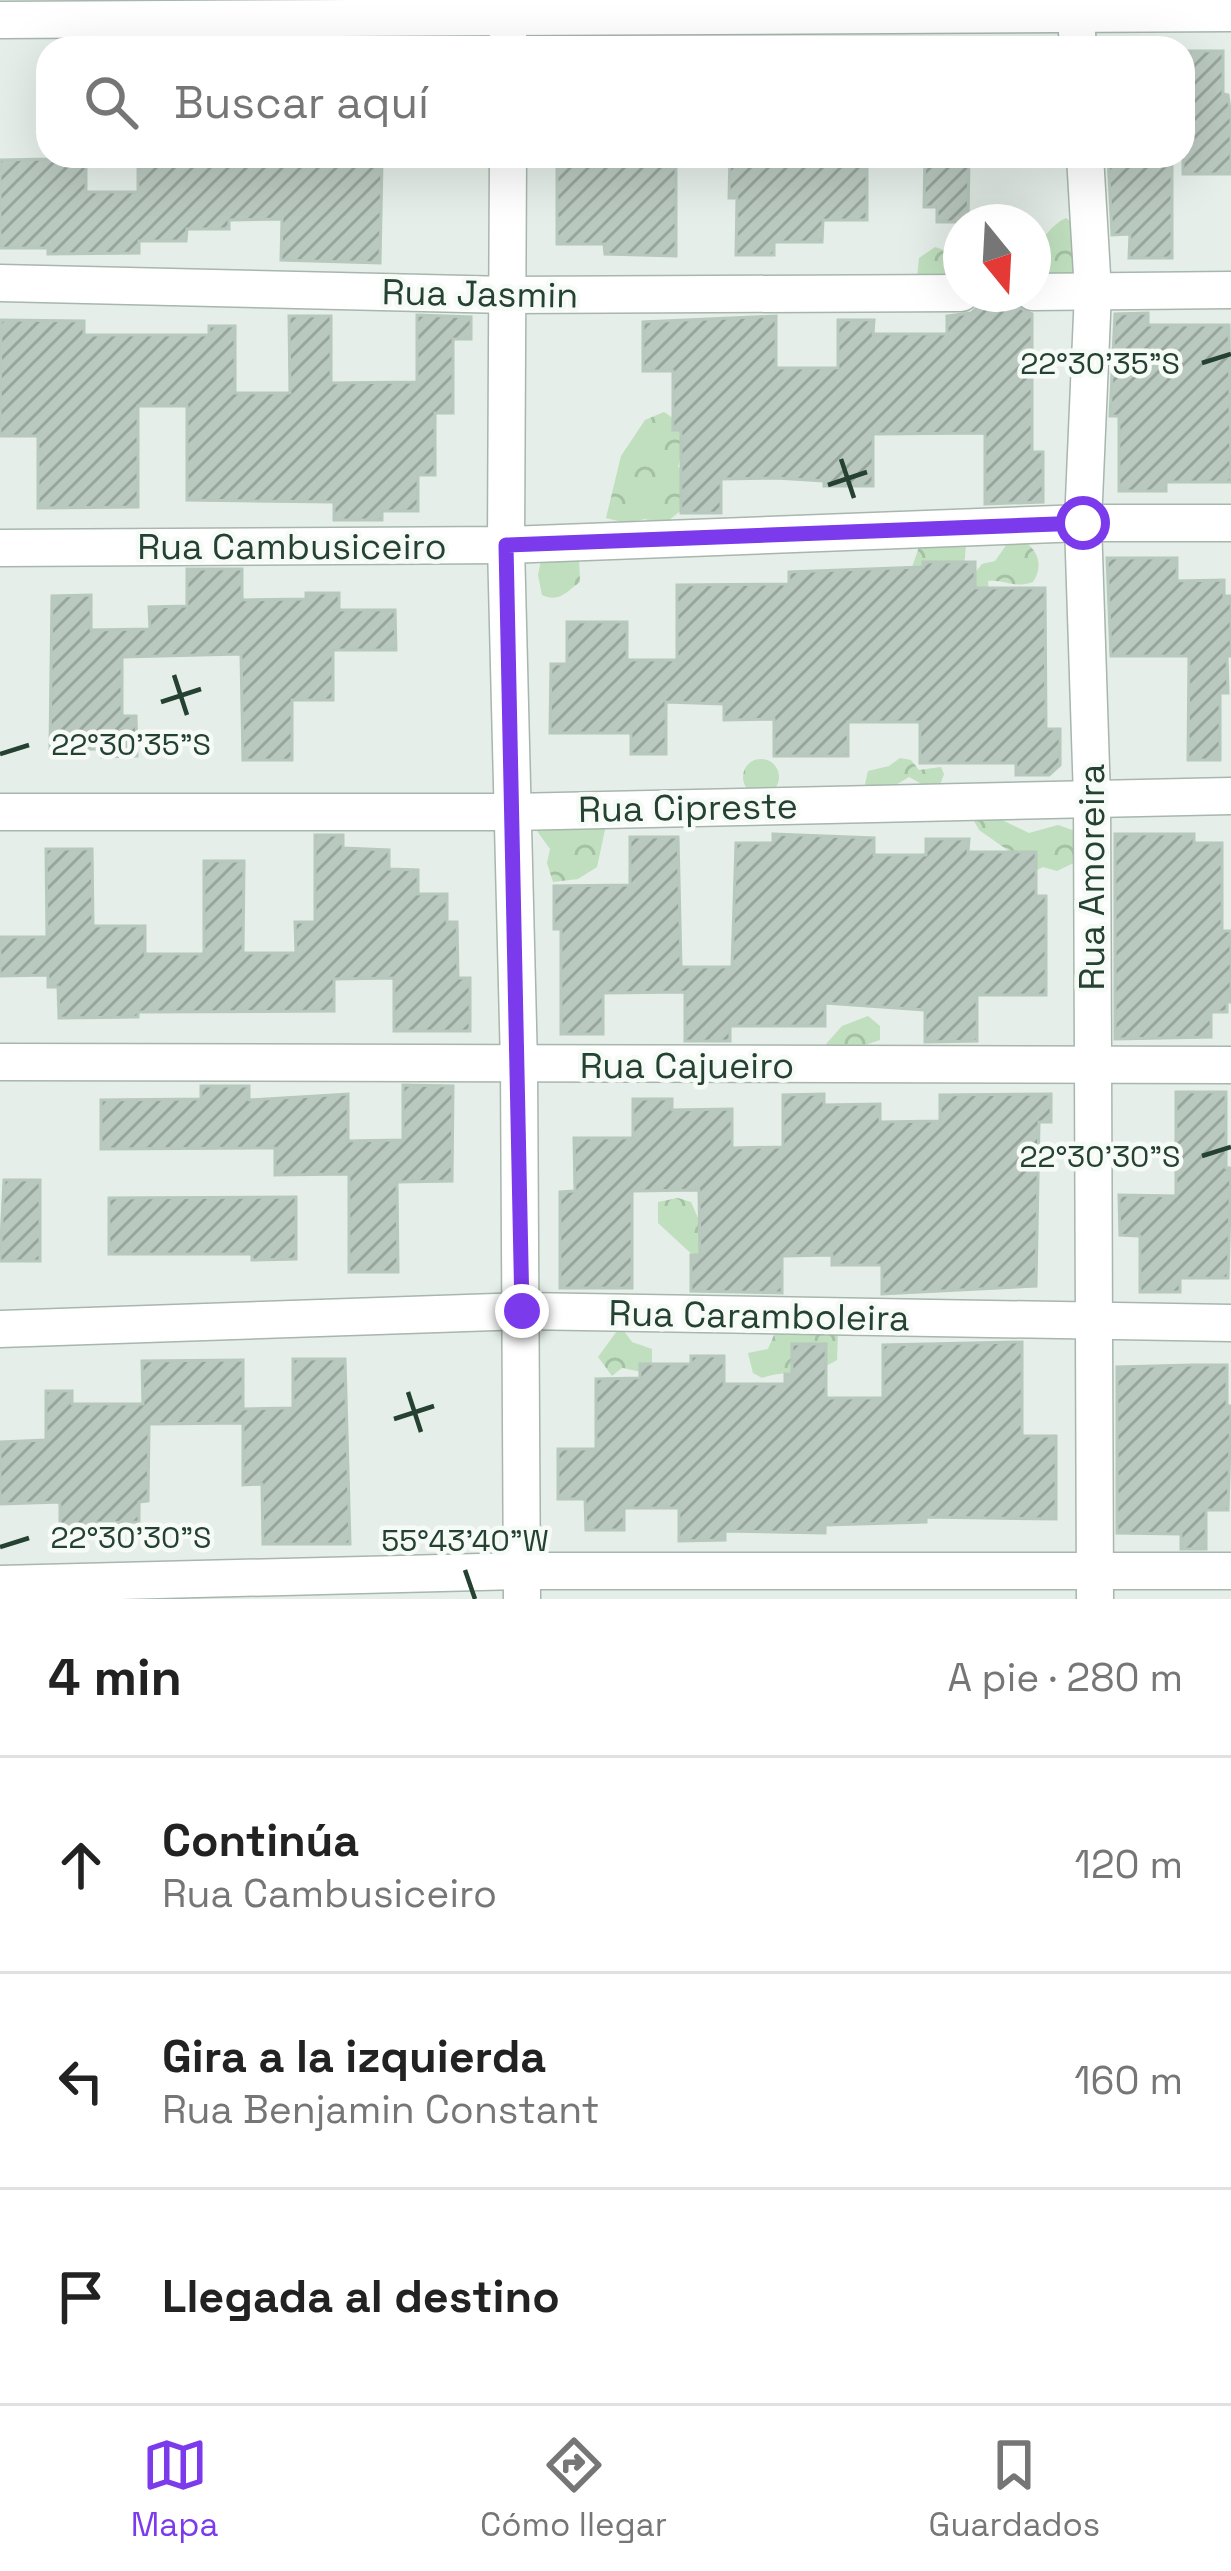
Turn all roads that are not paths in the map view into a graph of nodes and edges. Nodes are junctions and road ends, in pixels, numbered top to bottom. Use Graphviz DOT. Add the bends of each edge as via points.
graph roads {
  1 [pos="1231,13"];
  2 [pos="0,20"];
  3 [pos="1076,20"];
  4 [pos="508,21"];
  5 [pos="508,168"];
  6 [pos="1086,168"];
  7 [pos="0,283"];
  8 [pos="1231,290"];
  9 [pos="1051,292"];
  10 [pos="1093,292"];
  11 [pos="943,293"];
  12 [pos="508,296"];
  13 [pos="1083,523"];
  14 [pos="1231,523"];
  15 [pos="506,545"];
  16 [pos="0,548"];
  17 [pos="1231,796"];
  18 [pos="1092,798"];
  19 [pos="0,812"];
  20 [pos="512,812"];
  21 [pos="0,1062"];
  22 [pos="519,1064"];
  23 [pos="1231,1065"];
  24 [pos="1090,1066"];
  25 [pos="522,1311"];
  26 [pos="1095,1321"];
  27 [pos="1231,1322"];
  28 [pos="0,1329"];
  29 [pos="1231,1571"];
  30 [pos="0,1584"];
  31 [pos="522,1585"];
  32 [pos="1094,1585"];
  1 -- 3 [label="street"];
  2 -- 4 [label="street"];
  3 -- 4 [label="street"];
  5 -- 12 [label="street"];
  6 -- 10 [label="street, Rua Amoreira"];
  7 -- 12 [label="street, Rua Jasmin"];
  8 -- 10 [label="street"];
  9 -- 10 [label="street"];
  10 -- 13 [label="street, Rua Amoreira"];
  11 -- 12 [label="street, Rua Jasmin"];
  12 -- 15 [label="street"];
  13 -- 14 [label="street, Rua Cambusiceiro"];
  13 -- 15 [label="street, Rua Cambusiceiro"];
  13 -- 18 [label="street, Rua Amoreira"];
  15 -- 16 [label="street, Rua Cambusiceiro"];
  15 -- 20 [label="street"];
  17 -- 18 [label="street, Rua Cipreste"];
  18 -- 20 [label="street, Rua Cipreste"];
  18 -- 24 [label="street, Rua Amoreira"];
  19 -- 20 [label="street, Rua Cipreste"];
  20 -- 22 [label="street"];
  21 -- 22 [label="street, Rua Cajueiro"];
  22 -- 24 [label="street, Rua Cajueiro"];
  22 -- 25 [label="street"];
  23 -- 24 [label="street, Rua Cajueiro"];
  24 -- 26 [label="street, Rua Amoreira"];
  25 -- 26 [label="street, Rua Caramboleira"];
  25 -- 28 [label="street, Rua Caramboleira"];
  25 -- 31 [label="street"];
  26 -- 27 [label="street, Rua Caramboleira"];
  26 -- 32 [label="street, Rua Amoreira"];
  29 -- 32 [label="street"];
  30 -- 31 [label="street"];
  31 -- 32 [label="street"];
}
